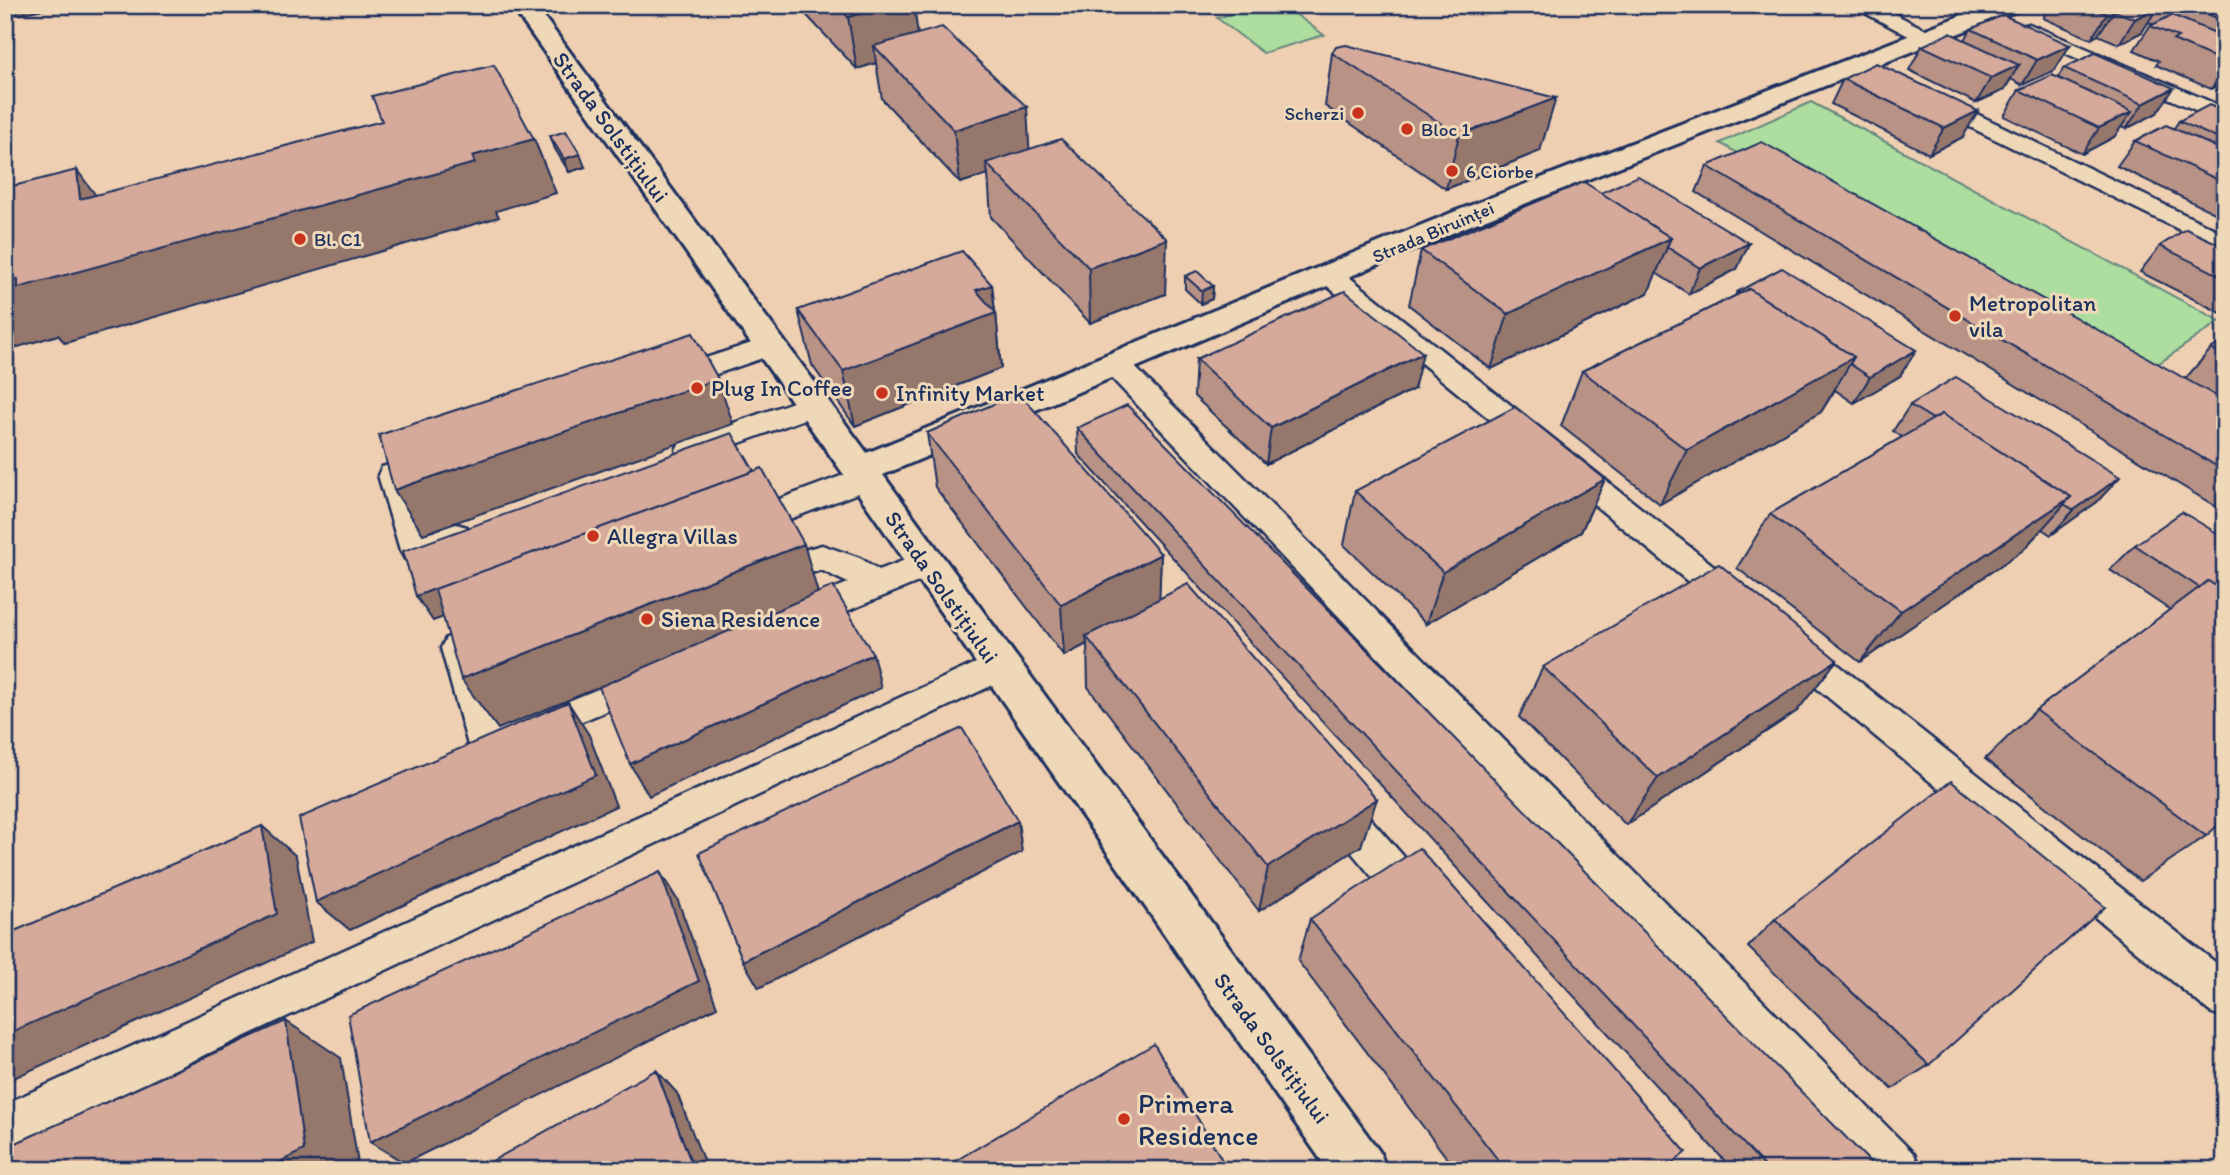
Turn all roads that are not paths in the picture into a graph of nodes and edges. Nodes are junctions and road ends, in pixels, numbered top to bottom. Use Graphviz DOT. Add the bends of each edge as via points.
graph roads {
  1 [pos="523,5"];
  2 [pos="1860,5"];
  3 [pos="2001,9"];
  4 [pos="1925,37"];
  5 [pos="1907,86"];
  6 [pos="2225,116"];
  7 [pos="2225,244"];
  8 [pos="1330,275"];
  9 [pos="770,346"];
  10 [pos="1115,364"];
  11 [pos="640,390"];
  12 [pos="813,405"];
  13 [pos="999,412"];
  14 [pos="1026,443"];
  15 [pos="659,461"];
  16 [pos="432,462"];
  17 [pos="863,474"];
  18 [pos="480,527"];
  19 [pos="712,537"];
  20 [pos="801,563"];
  21 [pos="926,565"];
  22 [pos="877,585"];
  23 [pos="480,625"];
  24 [pos="764,631"];
  25 [pos="675,667"];
  26 [pos="998,667"];
  27 [pos="1314,780"];
  28 [pos="1440,928"];
  29 [pos="2225,998"];
  30 [pos="5,1127"];
  31 [pos="1360,1170"];
  32 [pos="1898,1170"];
  1 -- 9 [label="street, Strada Solstițiului"];
  2 -- 4 [label="lane"];
  3 -- 4 [label="street, Strada Biruinței"];
  3 -- 6 [label="lane"];
  4 -- 8 [label="street, Strada Biruinței" via="1873,68 1586,169"];
  5 -- 7 [label="lane"];
  8 -- 10 [label="street, Strada Biruinței"];
  8 -- 29 [label="lane"];
  9 -- 11 [label="lane"];
  9 -- 12 [label="street, Strada Solstițiului"];
  10 -- 13 [label="street, Strada Biruinței"];
  10 -- 32 [label="lane"];
  12 -- 15 [label="lane"];
  12 -- 17 [label="street, Strada Solstițiului"];
  13 -- 14 [label="lane"];
  13 -- 17 [label="street, Strada Biruinței"];
  16 -- 18 [label="lane" via="393,475 416,550"];
  17 -- 19 [label="lane"];
  17 -- 21 [label="street, Strada Solstițiului"];
  20 -- 22 [label="lane" via="822,556"];
  21 -- 22 [label="lane"];
  21 -- 26 [label="street, Strada Solstițiului"];
  22 -- 24 [label="lane"];
  23 -- 25 [label="lane" via="454,635 486,745"];
  26 -- 30 [label="lane"];
  26 -- 31 [label="street, Strada Solstițiului"];
  27 -- 28 [label="lane"];
}
